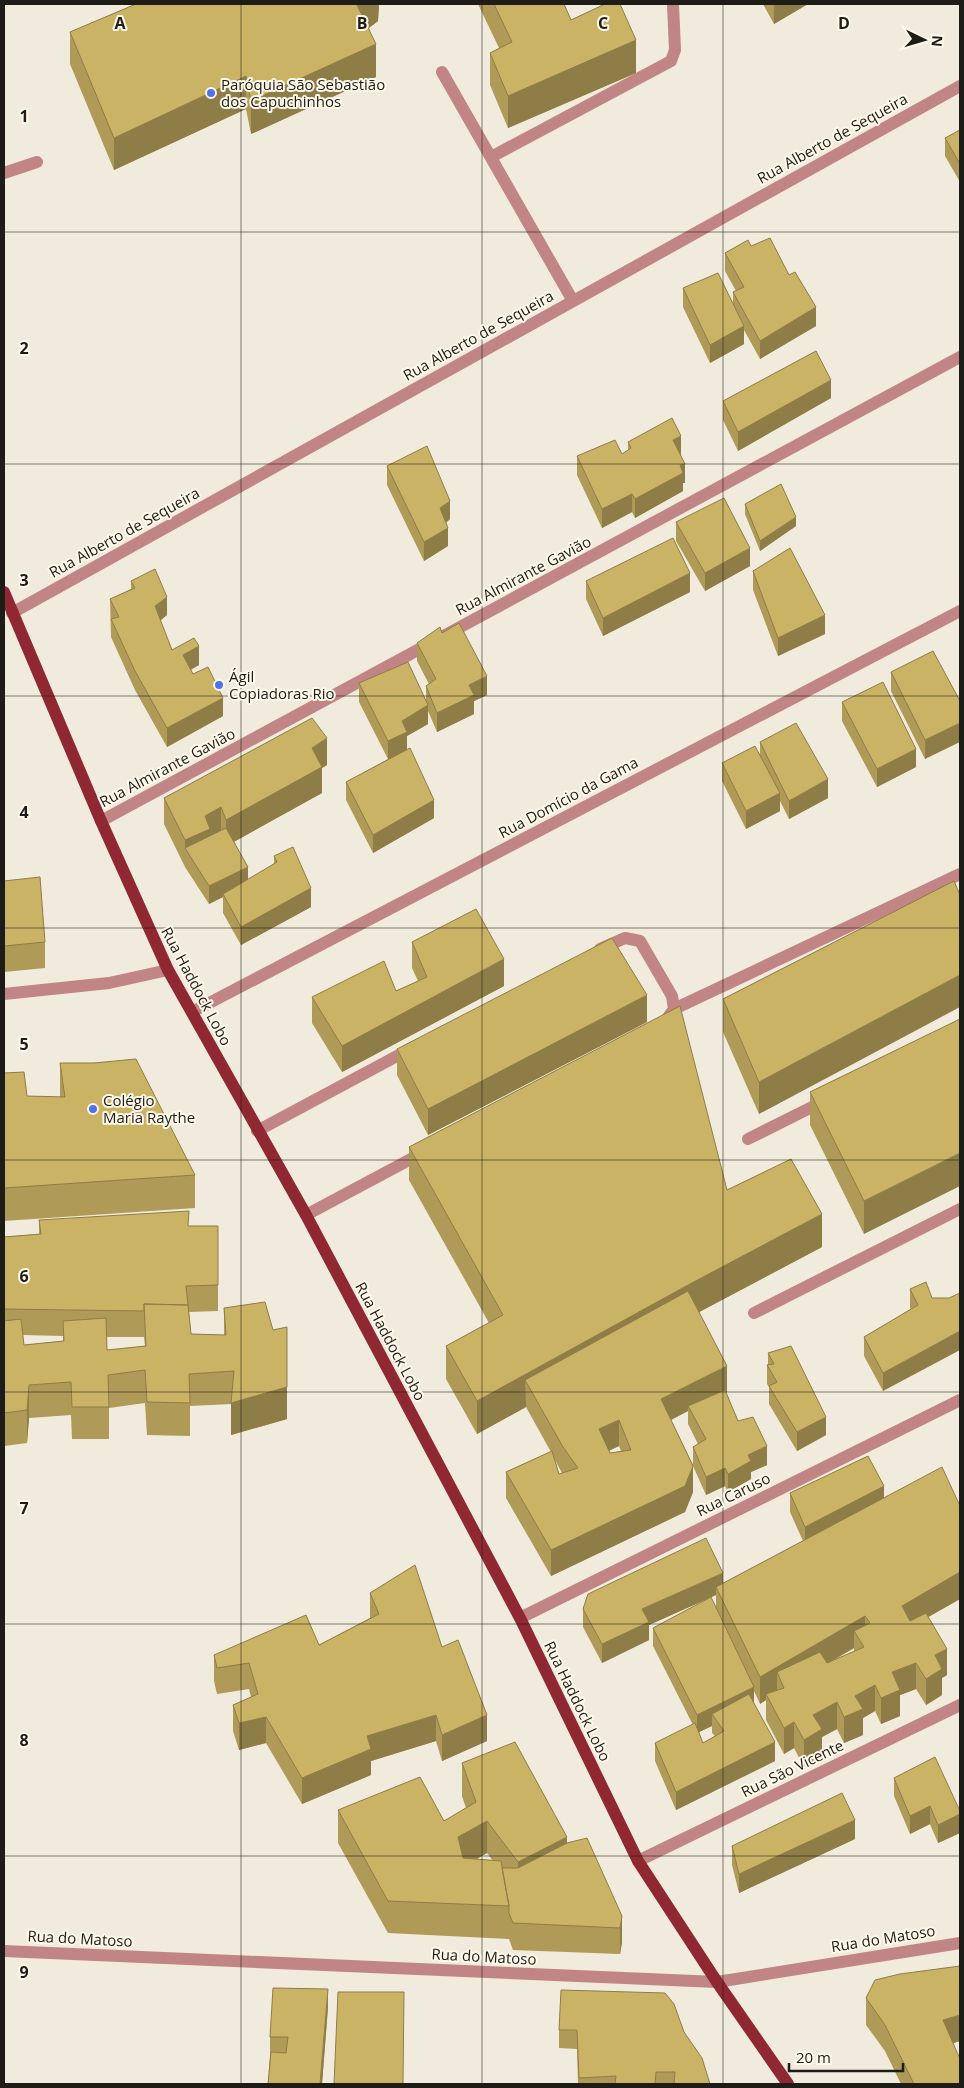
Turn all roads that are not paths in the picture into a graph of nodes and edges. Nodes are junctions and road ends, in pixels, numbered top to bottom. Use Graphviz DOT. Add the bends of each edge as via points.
graph roads {
  1 [pos="673,4"];
  2 [pos="442,72"];
  3 [pos="960,86"];
  4 [pos="491,157"];
  5 [pos="37,162"];
  6 [pos="4,173"];
  7 [pos="572,301"];
  8 [pos="960,357"];
  9 [pos="4,592"];
  10 [pos="960,611"];
  11 [pos="12,613"];
  12 [pos="101,821"];
  13 [pos="960,874"];
  14 [pos="592,953"];
  15 [pos="168,970"];
  16 [pos="4,994"];
  17 [pos="674,1009"];
  18 [pos="192,1012"];
  19 [pos="656,1028"];
  20 [pos="426,1041"];
  21 [pos="837,1095"];
  22 [pos="257,1131"];
  23 [pos="748,1139"];
  24 [pos="432,1148"];
  25 [pos="960,1209"];
  26 [pos="306,1215"];
  27 [pos="754,1313"];
  28 [pos="960,1400"];
  29 [pos="520,1618"];
  30 [pos="960,1704"];
  31 [pos="638,1861"];
  32 [pos="960,1942"];
  33 [pos="4,1951"];
  34 [pos="717,1982"];
  35 [pos="788,2084"];
  1 -- 4 [label="street" via="675,50 671,61"];
  2 -- 4 [label="street"];
  3 -- 7 [label="street, Rua Alberto de Sequeira"];
  4 -- 7 [label="street"];
  5 -- 6 [label="street"];
  7 -- 11 [label="street, Rua Alberto de Sequeira"];
  8 -- 12 [label="street, Rua Almirante Gavião"];
  9 -- 11 [label="main road, Rua Haddock Lobo"];
  10 -- 18 [label="street, Rua Domício da Gama"];
  11 -- 12 [label="main road, Rua Haddock Lobo"];
  12 -- 15 [label="main road, Rua Haddock Lobo"];
  13 -- 17 [label="street"];
  14 -- 17 [label="street" via="625,938 640,941 672,996"];
  15 -- 16 [label="street" via="109,983"];
  15 -- 18 [label="main road, Rua Haddock Lobo"];
  17 -- 19 [label="street" via="665,1023"];
  18 -- 22 [label="main road, Rua Haddock Lobo"];
  20 -- 22 [label="street"];
  21 -- 23 [label="street"];
  22 -- 26 [label="main road, Rua Haddock Lobo"];
  24 -- 26 [label="street"];
  25 -- 27 [label="street"];
  26 -- 29 [label="main road, Rua Haddock Lobo"];
  28 -- 29 [label="street, Rua Caruso"];
  29 -- 31 [label="main road, Rua Haddock Lobo"];
  30 -- 31 [label="street, Rua São Vicente"];
  31 -- 34 [label="main road, Rua Haddock Lobo"];
  32 -- 34 [label="street, Rua do Matoso"];
  33 -- 34 [label="street, Rua do Matoso"];
  34 -- 35 [label="main road, Rua Haddock Lobo"];
}
